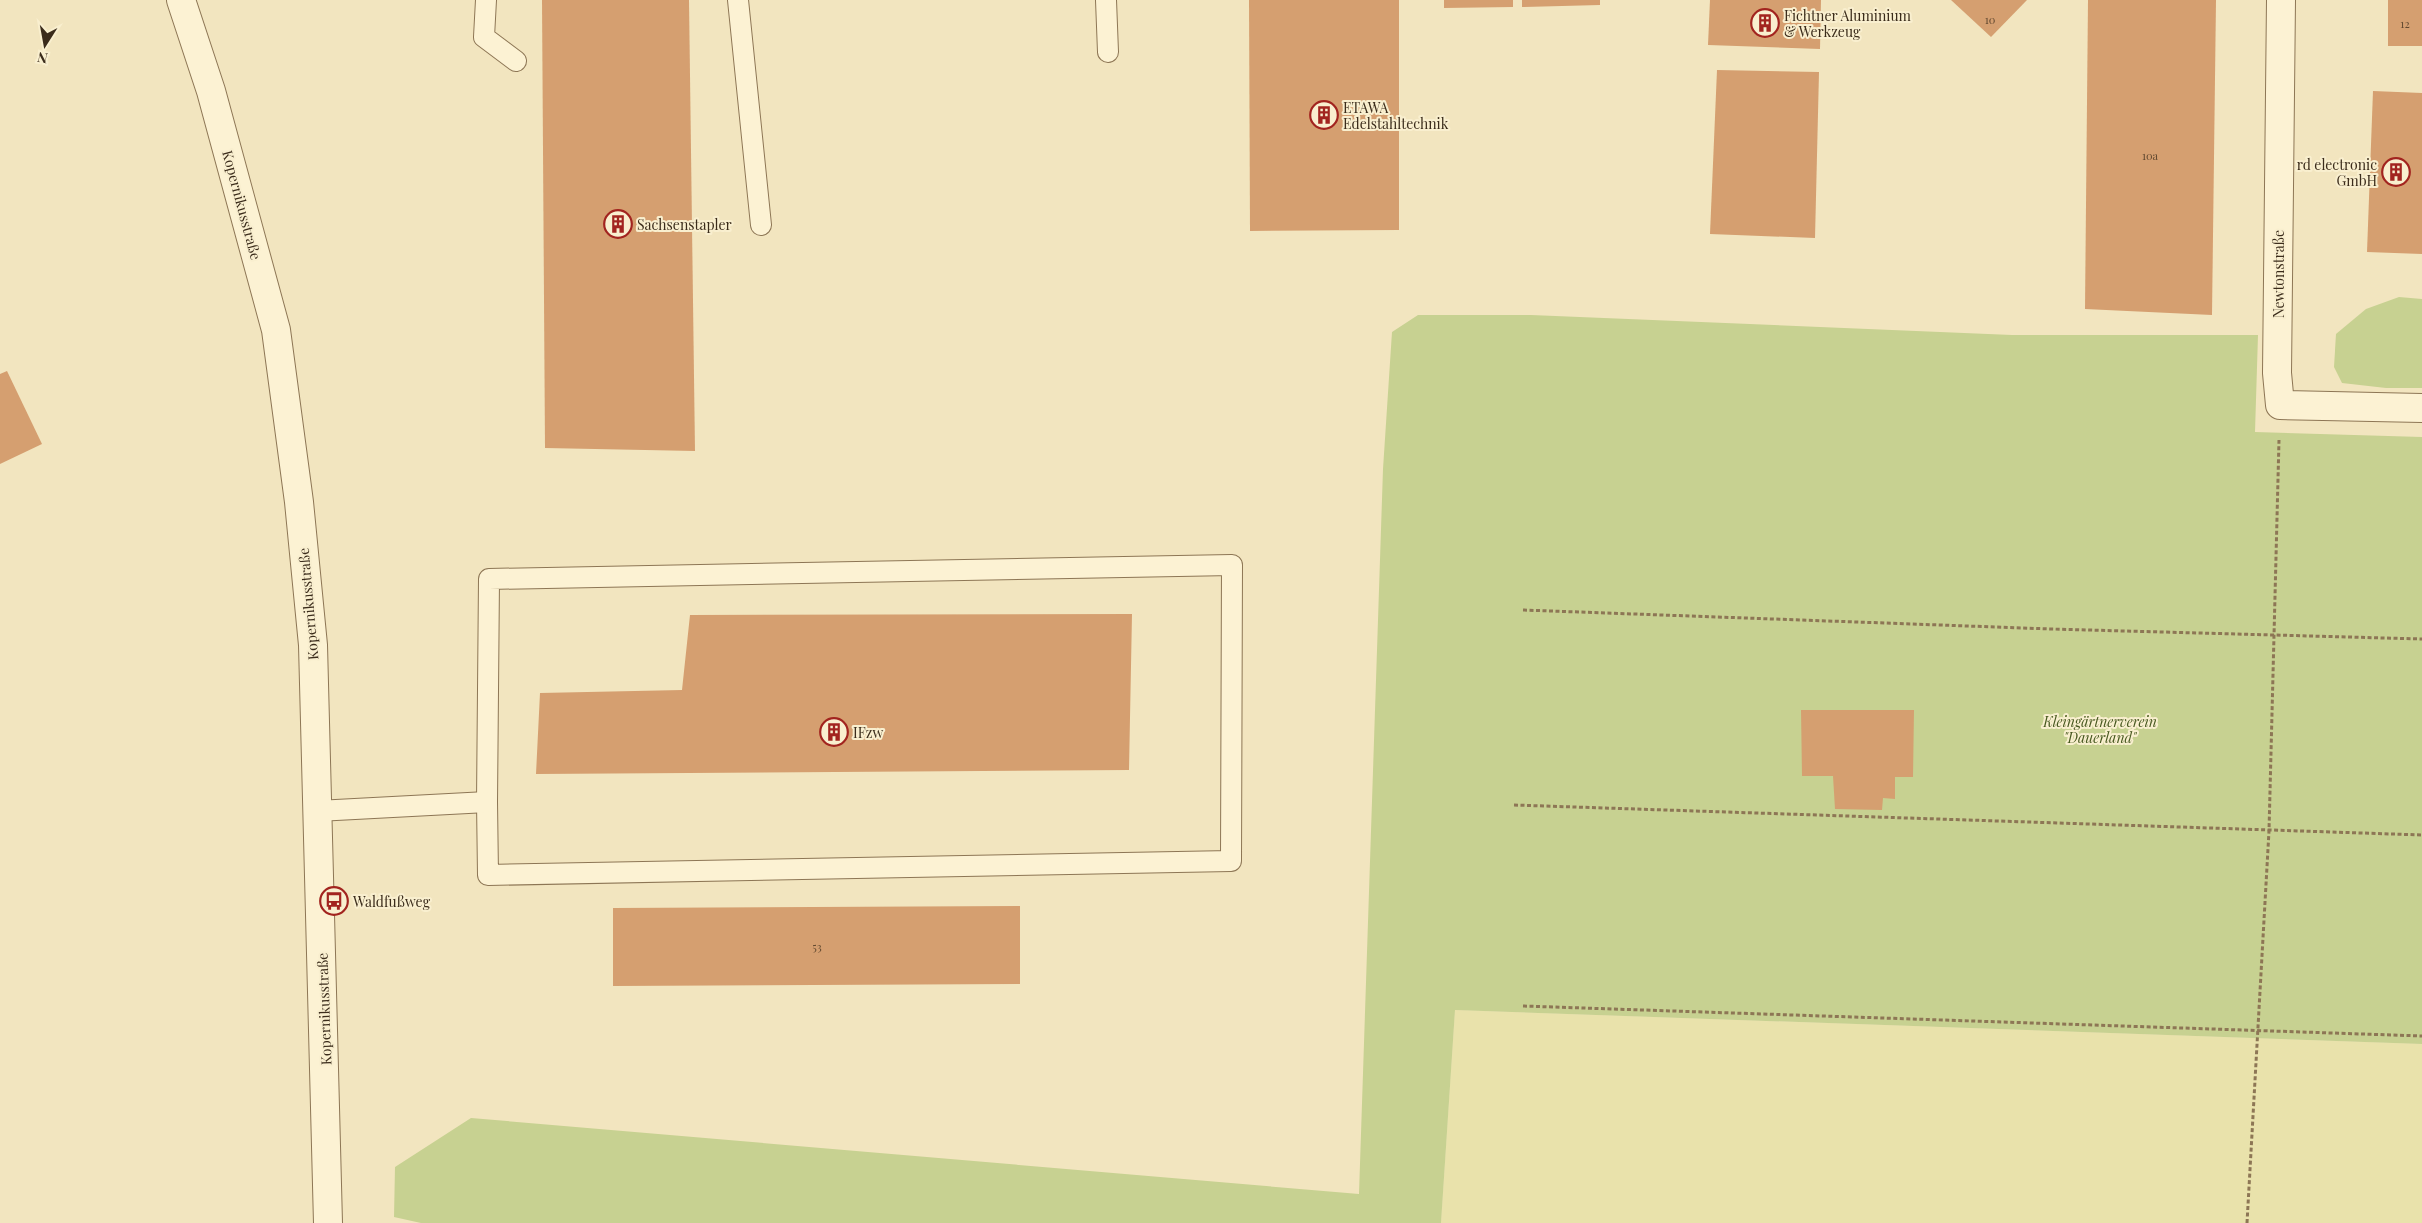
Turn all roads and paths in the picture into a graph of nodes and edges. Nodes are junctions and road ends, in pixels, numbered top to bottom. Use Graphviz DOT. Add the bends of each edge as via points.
graph roads {
  1 [pos="181,0"];
  2 [pos="486,0"];
  3 [pos="738,0"];
  4 [pos="1106,0"];
  5 [pos="2280,0"];
  6 [pos="1108,52"];
  7 [pos="516,62"];
  8 [pos="762,225"];
  9 [pos="2280,405"];
  10 [pos="2422,408"];
  11 [pos="1523,610"];
  12 [pos="2275,634"];
  13 [pos="2422,639"];
  14 [pos="486,802"];
  15 [pos="1514,806"];
  16 [pos="317,811"];
  17 [pos="2270,831"];
  18 [pos="2422,835"];
  19 [pos="1523,1006"];
  20 [pos="2259,1030"];
  21 [pos="2422,1036"];
  22 [pos="328,1223"];
  23 [pos="2247,1223"];
  1 -- 16 [label="street, Kopernikusstraße" via="211,91 276,330 299,502 313,645"];
  2 -- 7 [label="lane" via="484,37"];
  3 -- 8 [label="lane"];
  4 -- 6 [label="lane"];
  5 -- 9 [label="street, Newtonstraße"];
  9 -- 10 [label="street"];
  9 -- 12 [label="path"];
  11 -- 12 [label="path"];
  12 -- 13 [label="path"];
  12 -- 17 [label="path"];
  14 -- 14 [label="lane" via="488,875 1231,861 1232,565 489,579"];
  14 -- 16 [label="lane"];
  15 -- 17 [label="path"];
  16 -- 22 [label="street, Kopernikusstraße"];
  17 -- 18 [label="path"];
  17 -- 20 [label="path"];
  19 -- 20 [label="path"];
  20 -- 21 [label="path"];
  20 -- 23 [label="path"];
}
